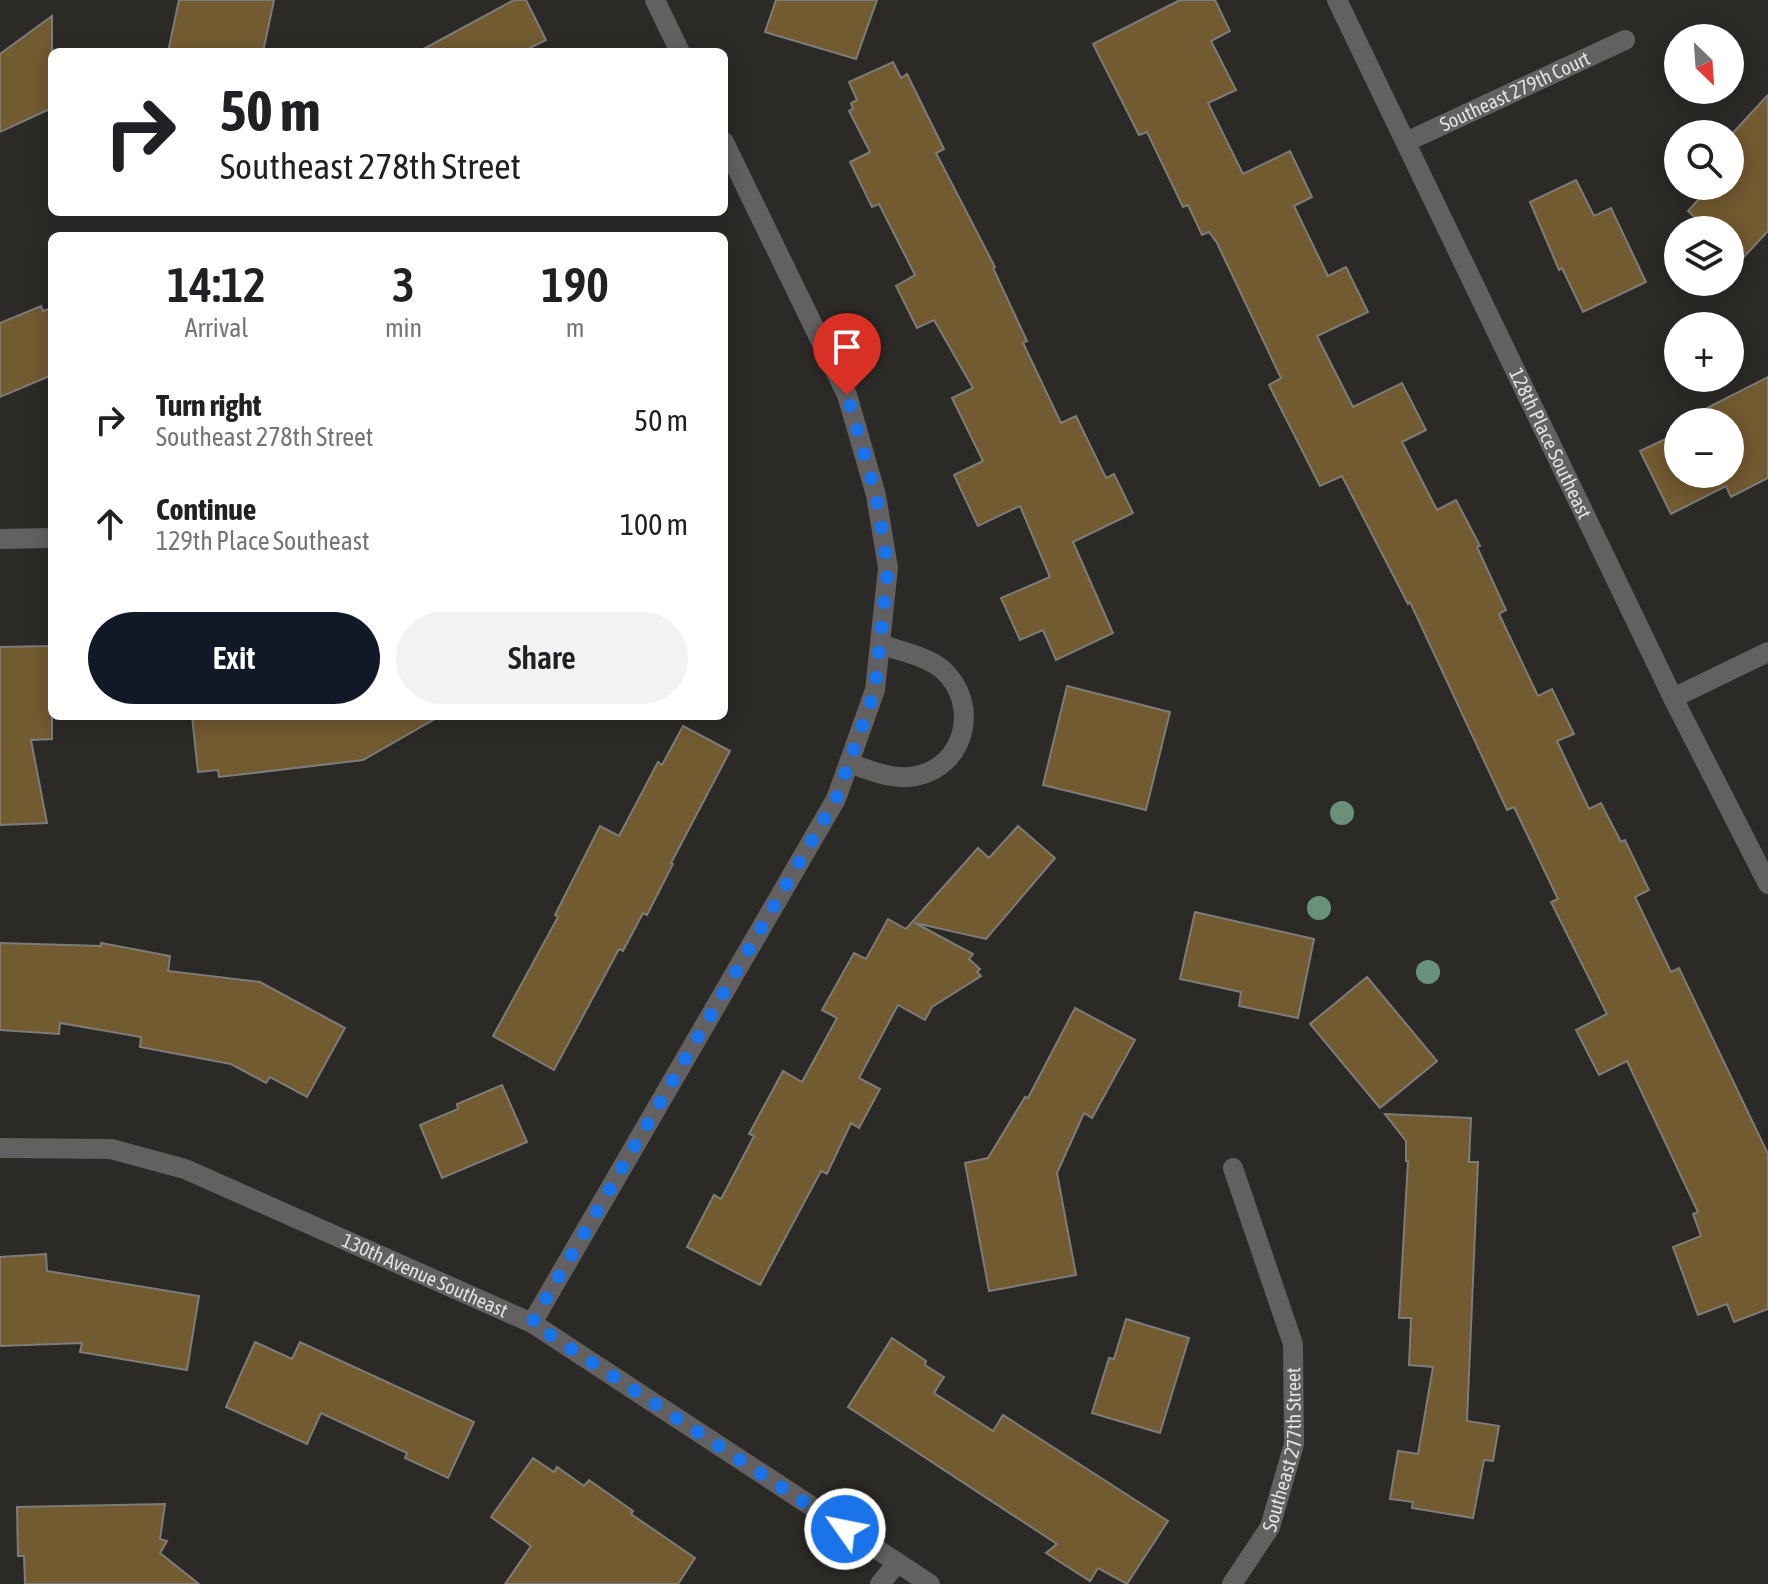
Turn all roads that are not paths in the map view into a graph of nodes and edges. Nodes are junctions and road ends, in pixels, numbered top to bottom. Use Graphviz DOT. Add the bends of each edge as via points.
graph roads {
  1 [pos="655,0"];
  2 [pos="1337,0"];
  3 [pos="1625,40"];
  4 [pos="678,48"];
  5 [pos="1406,142"];
  6 [pos="728,150"];
  7 [pos="48,538"];
  8 [pos="0,539"];
  9 [pos="880,644"];
  10 [pos="1768,652"];
  11 [pos="1673,698"];
  12 [pos="849,763"];
  13 [pos="1768,884"];
  14 [pos="0,1148"];
  15 [pos="1233,1168"];
  16 [pos="532,1323"];
  17 [pos="897,1563"];
  18 [pos="880,1584"];
  19 [pos="930,1584"];
  20 [pos="1232,1584"];
  1 -- 4 [label="street"];
  2 -- 5 [label="street, 128th Place Southeast"];
  3 -- 5 [label="street, Southeast 279th Court"];
  5 -- 11 [label="street, 128th Place Southeast"];
  6 -- 9 [label="street" via="847,395 876,495 888,568"];
  7 -- 8 [label="street"];
  9 -- 12 [label="street" via="875,690"];
  9 -- 12 [label="street" via="941,668 957,685 965,707 964,731 954,753 936,769 914,777 890,776"];
  10 -- 11 [label="street"];
  11 -- 13 [label="street, 128th Place Southeast"];
  12 -- 16 [label="street" via="836,799"];
  14 -- 16 [label="street, 130th Avenue Southeast" via="111,1149 185,1169"];
  15 -- 20 [label="street, Southeast 277th Street" via="1293,1344 1294,1444 1270,1527"];
  16 -- 17 [label="street, 130th Avenue Southeast"];
  17 -- 18 [label="street"];
  17 -- 19 [label="street, 130th Avenue Southeast"];
}
